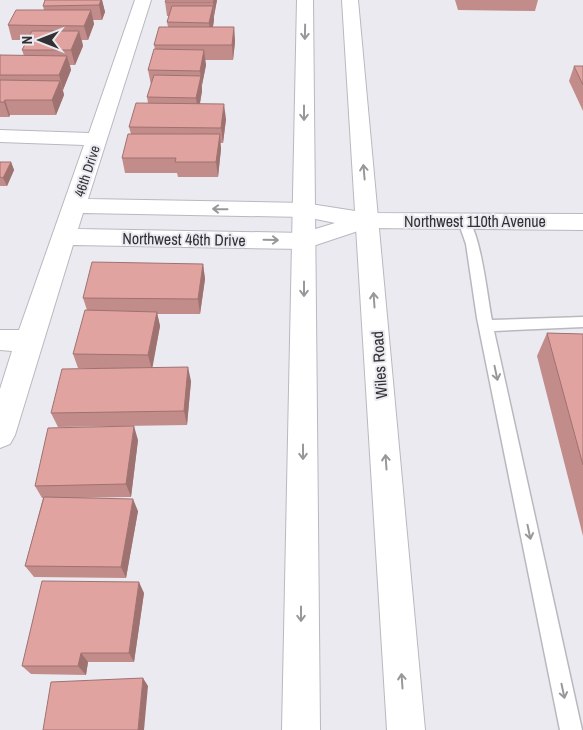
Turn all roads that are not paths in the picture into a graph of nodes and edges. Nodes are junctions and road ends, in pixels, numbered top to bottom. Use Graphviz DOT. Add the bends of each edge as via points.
graph roads {
  1 [pos="143,0"];
  2 [pos="305,0"];
  3 [pos="350,0"];
  4 [pos="0,136"];
  5 [pos="97,139"];
  6 [pos="75,206"];
  7 [pos="304,210"];
  8 [pos="368,220"];
  9 [pos="464,220"];
  10 [pos="583,222"];
  11 [pos="64,237"];
  12 [pos="304,240"];
  13 [pos="583,322"];
  14 [pos="486,326"];
  15 [pos="0,340"];
  16 [pos="29,341"];
  17 [pos="0,435"];
  18 [pos="301,730"];
  19 [pos="406,730"];
  20 [pos="571,730"];
  1 -- 5 [label="main road, 46th Drive"];
  2 -- 7 [label="main road, one-way"];
  8 -- 3 [label="main road, Wiles Road, one-way"];
  4 -- 5 [label="main road"];
  5 -- 6 [label="main road, 46th Drive"];
  7 -- 6 [label="main road, Northwest 46th Drive, one-way"];
  6 -- 11 [label="main road, 46th Drive"];
  7 -- 8 [label="main road, Northwest 110th Avenue"];
  7 -- 12 [label="main road"];
  8 -- 9 [label="main road, Northwest 110th Avenue"];
  8 -- 12 [label="main road, Northwest 110th Avenue"];
  19 -- 8 [label="main road, Wiles Road, one-way"];
  9 -- 10 [label="main road, Northwest 110th Avenue"];
  9 -- 14 [label="lane" via="472,244"];
  11 -- 12 [label="main road, Northwest 46th Drive, one-way"];
  11 -- 16 [label="main road, 46th Drive"];
  12 -- 18 [label="main road, one-way"];
  13 -- 14 [label="lane"];
  14 -- 20 [label="lane, one-way"];
  15 -- 16 [label="main road"];
  16 -- 17 [label="main road, 46th Drive"];
}
